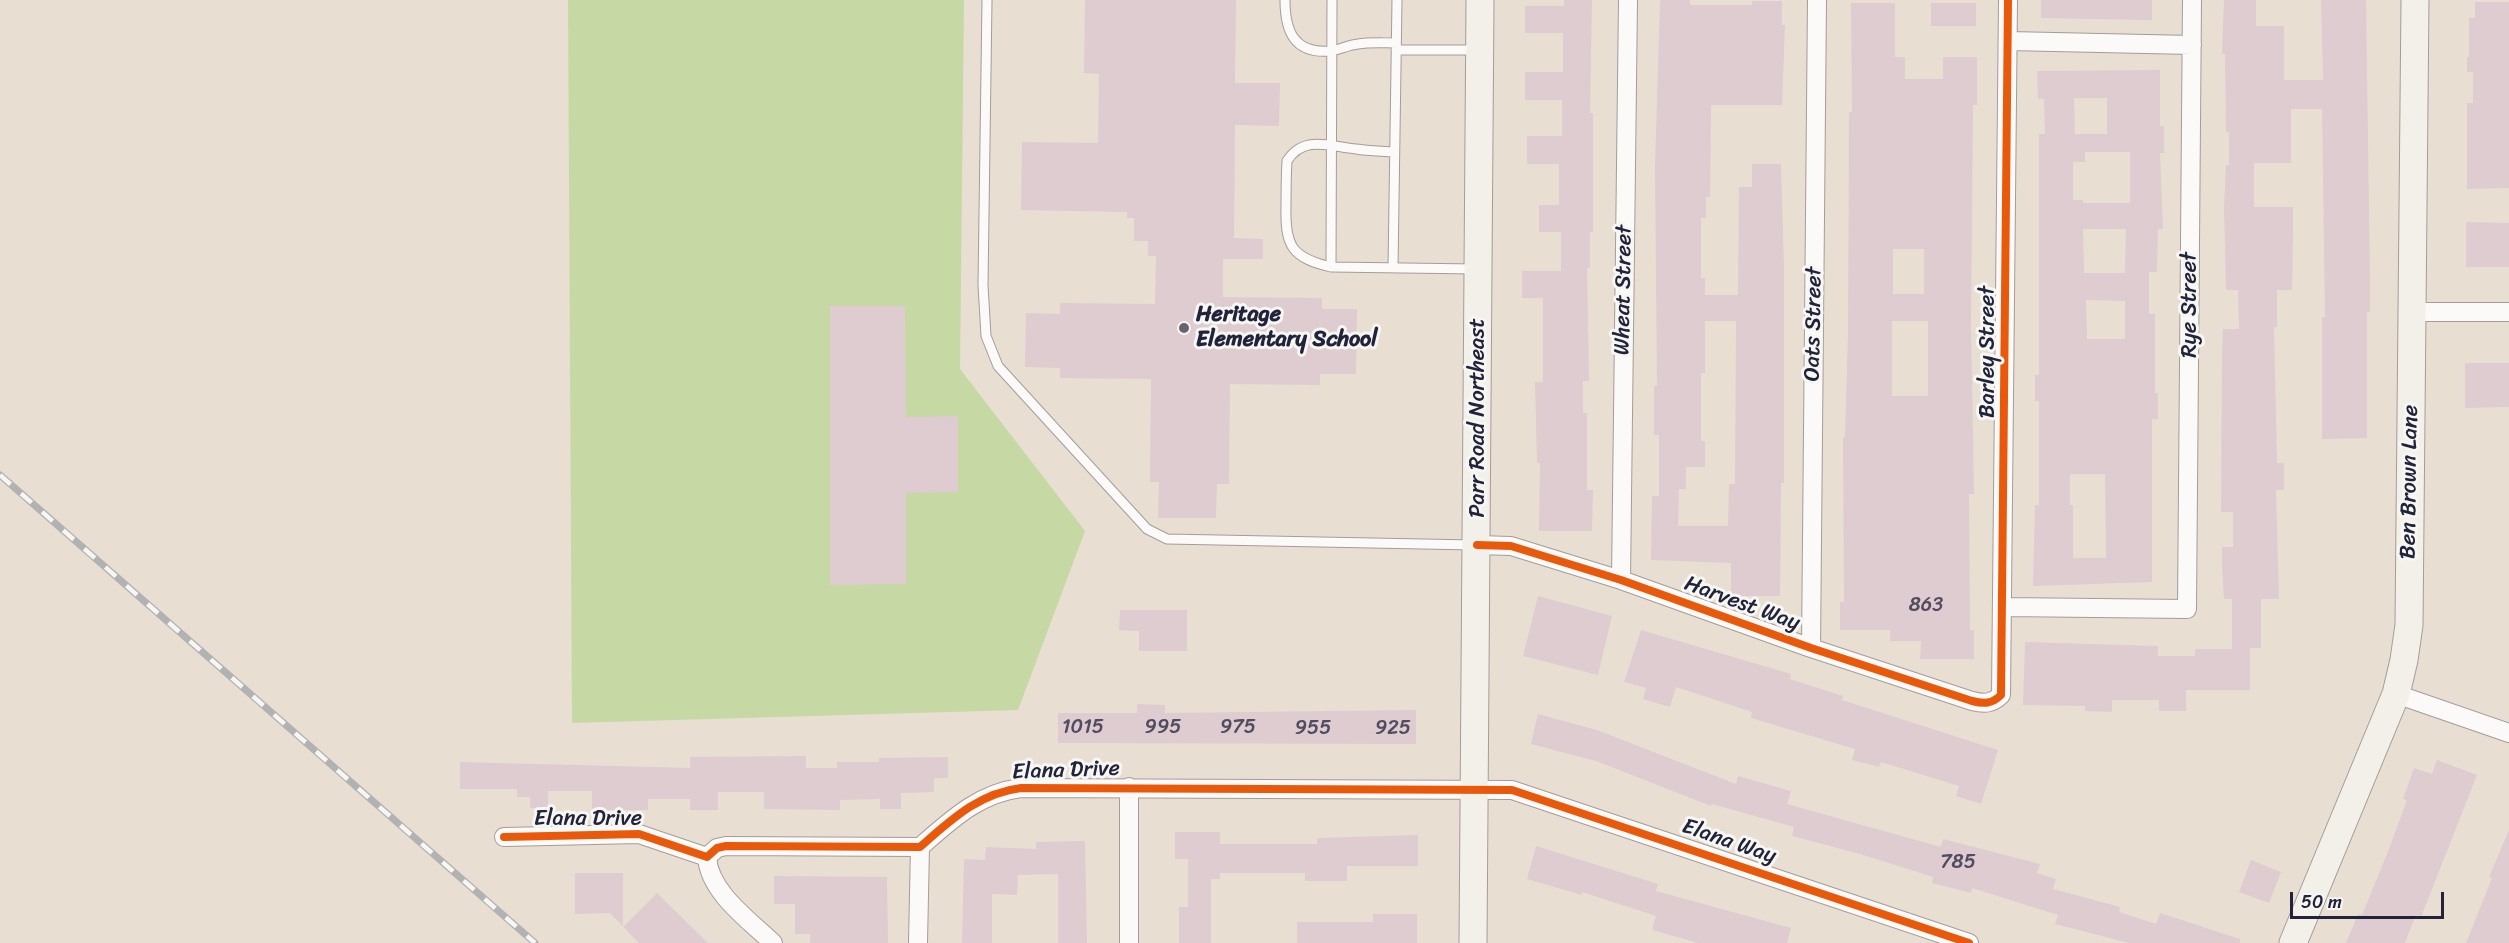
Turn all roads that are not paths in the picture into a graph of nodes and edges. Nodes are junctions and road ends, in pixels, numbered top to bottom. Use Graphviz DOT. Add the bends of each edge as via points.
graph roads {
  1 [pos="987,0"];
  2 [pos="1285,0"];
  3 [pos="1332,0"];
  4 [pos="1397,0"];
  5 [pos="1480,0"];
  6 [pos="1628,0"];
  7 [pos="1817,0"];
  8 [pos="2008,0"];
  9 [pos="2192,0"];
  10 [pos="2415,0"];
  11 [pos="2008,41"];
  12 [pos="2192,45"];
  13 [pos="1396,46"];
  14 [pos="1480,50"];
  15 [pos="1332,51"];
  16 [pos="1331,143"];
  17 [pos="1394,152"];
  18 [pos="1331,267"];
  19 [pos="1393,268"];
  20 [pos="1479,269"];
  21 [pos="2412,312"];
  22 [pos="2509,312"];
  23 [pos="1476,545"];
  24 [pos="1621,580"];
  25 [pos="2004,607"];
  26 [pos="1811,648"];
  27 [pos="2396,694"];
  28 [pos="1994,701"];
  29 [pos="2509,733"];
  30 [pos="1130,787"];
  31 [pos="1474,789"];
  32 [pos="504,837"];
  33 [pos="920,847"];
  34 [pos="707,857"];
  35 [pos="773,943"];
  36 [pos="918,943"];
  37 [pos="1129,943"];
  38 [pos="1473,943"];
  39 [pos="1969,943"];
  40 [pos="2293,943"];
  1 -- 23 [label="lane" via="983,285 986,336 998,366 1032,405 1147,529 1167,538"];
  2 -- 15 [label="lane" via="1288,32 1297,43 1313,50"];
  3 -- 15 [label="lane"];
  4 -- 13 [label="lane"];
  5 -- 14 [label="street, Parr Road Northeast"];
  6 -- 24 [label="street, Wheat Street"];
  7 -- 26 [label="street, Oats Street"];
  8 -- 11 [label="street, Barley Street"];
  9 -- 12 [label="street, Rye Street"];
  10 -- 21 [label="street, Ben Brown Lane"];
  11 -- 12 [label="street"];
  11 -- 25 [label="street, Barley Street"];
  12 -- 25 [label="street, Rye Street" via="2187,609"];
  13 -- 14 [label="lane"];
  13 -- 15 [label="lane" via="1356,44"];
  13 -- 17 [label="lane"];
  14 -- 20 [label="street, Parr Road Northeast"];
  15 -- 16 [label="lane"];
  16 -- 17 [label="lane" via="1356,150"];
  16 -- 18 [label="lane"];
  16 -- 18 [label="lane" via="1302,146 1287,161 1286,234 1292,248 1302,257"];
  17 -- 19 [label="lane"];
  18 -- 19 [label="lane"];
  19 -- 20 [label="lane"];
  20 -- 23 [label="street, Parr Road Northeast"];
  21 -- 22 [label="street"];
  21 -- 27 [label="street, Ben Brown Lane" via="2409,625"];
  23 -- 24 [label="street, Harvest Way" via="1511,546"];
  23 -- 31 [label="street, Parr Road Northeast"];
  24 -- 26 [label="street, Harvest Way"];
  25 -- 28 [label="street, Barley Street" via="2003,684 2001,695"];
  26 -- 28 [label="street, Harvest Way" via="1972,701"];
  27 -- 29 [label="street"];
  27 -- 40 [label="street, Ben Brown Lane"];
  30 -- 31 [label="street, Elana Drive"];
  30 -- 33 [label="street, Elana Drive" via="1004,790 969,806"];
  30 -- 37 [label="street"];
  31 -- 38 [label="street, Parr Road Northeast"];
  31 -- 39 [label="street, Elana Way" via="1521,792"];
  32 -- 34 [label="street, Elana Drive" via="639,834"];
  33 -- 34 [label="street" via="726,846"];
  33 -- 36 [label="street"];
  34 -- 35 [label="street" via="718,887"];
}
